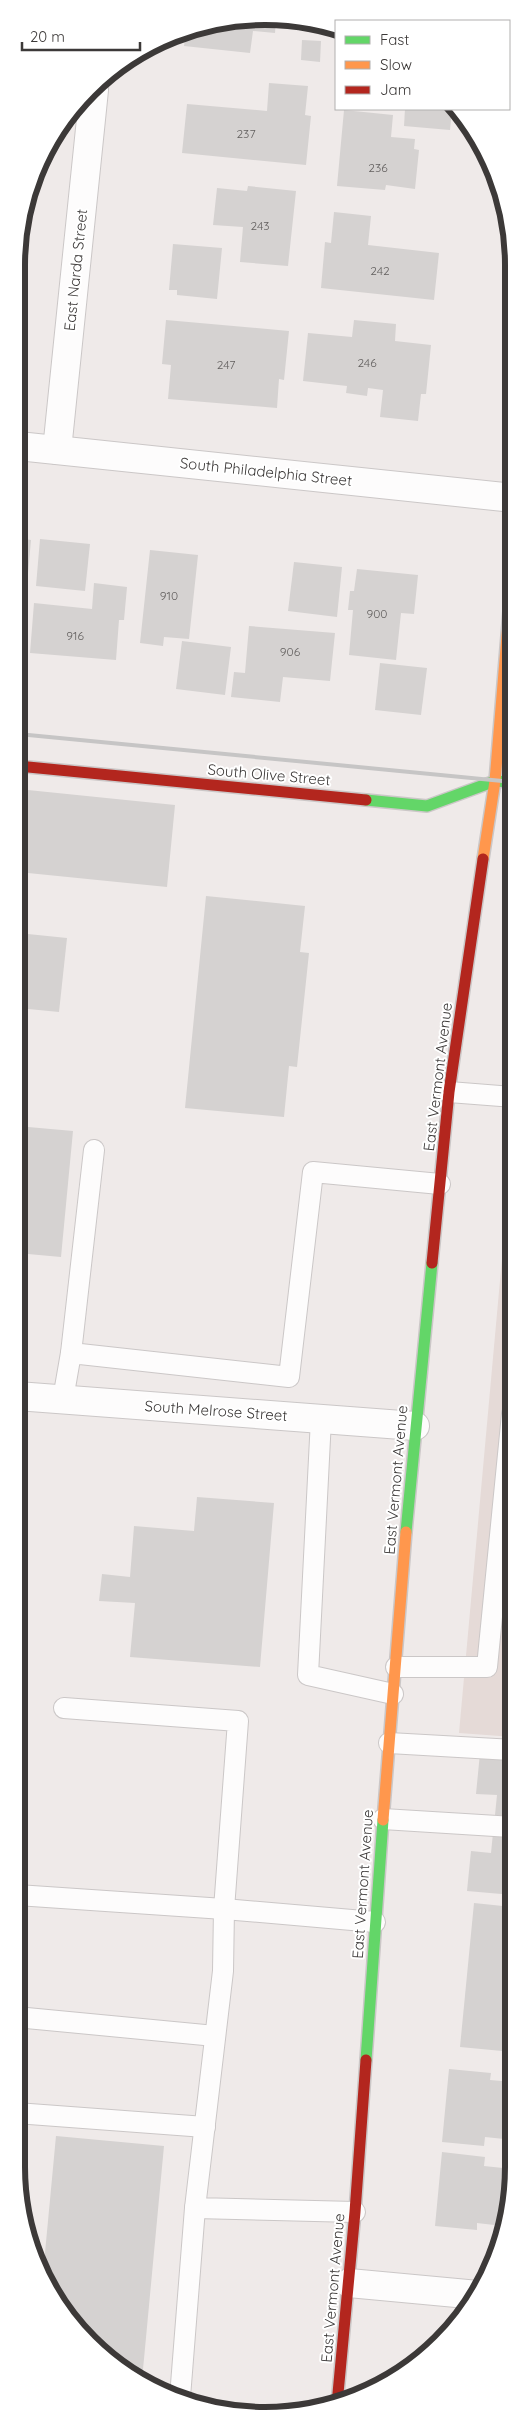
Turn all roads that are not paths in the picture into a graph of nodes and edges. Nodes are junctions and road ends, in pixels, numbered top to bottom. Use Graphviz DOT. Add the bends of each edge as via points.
graph roads {
  1 [pos="93,97"];
  2 [pos="25,447"];
  3 [pos="57,450"];
  4 [pos="505,497"];
  5 [pos="505,660"];
  6 [pos="25,767"];
  7 [pos="495,781"];
  8 [pos="505,782"];
  9 [pos="449,1092"];
  10 [pos="505,1096"];
  11 [pos="94,1150"];
  12 [pos="440,1184"];
  13 [pos="71,1353"];
  14 [pos="25,1397"];
  15 [pos="63,1399"];
  16 [pos="321,1419"];
  17 [pos="415,1426"];
  18 [pos="505,1488"];
  19 [pos="396,1667"];
  20 [pos="393,1694"];
  21 [pos="64,1708"];
  22 [pos="389,1743"];
  23 [pos="505,1750"];
  24 [pos="383,1819"];
  25 [pos="505,1827"];
  26 [pos="25,1896"];
  27 [pos="224,1909"];
  28 [pos="375,1922"];
  29 [pos="25,2017"];
  30 [pos="215,2036"];
  31 [pos="25,2114"];
  32 [pos="205,2127"];
  33 [pos="195,2208"];
  34 [pos="355,2212"];
  35 [pos="349,2283"];
  36 [pos="469,2294"];
  37 [pos="180,2391"];
  38 [pos="338,2395"];
  1 -- 3 [label="street, East Narda Street"];
  2 -- 3 [label="street, South Philadelphia Street"];
  3 -- 4 [label="street, South Philadelphia Street"];
  5 -- 7 [label="street, East Vermont Avenue"];
  6 -- 7 [label="street, South Olive Street" via="427,806"];
  7 -- 8 [label="street, South Olive Street"];
  7 -- 9 [label="street, East Vermont Avenue"];
  9 -- 10 [label="lane"];
  9 -- 12 [label="street, East Vermont Avenue"];
  11 -- 13 [label="lane"];
  12 -- 13 [label="lane" via="313,1172 289,1377"];
  12 -- 17 [label="street, East Vermont Avenue"];
  13 -- 15 [label="lane"];
  14 -- 15 [label="street, South Melrose Street"];
  15 -- 16 [label="street, South Melrose Street"];
  16 -- 17 [label="street, South Melrose Street"];
  16 -- 20 [label="lane" via="308,1675"];
  17 -- 19 [label="street, East Vermont Avenue"];
  18 -- 19 [label="lane" via="488,1667"];
  19 -- 20 [label="street, East Vermont Avenue"];
  20 -- 22 [label="street, East Vermont Avenue"];
  21 -- 27 [label="lane" via="238,1720"];
  22 -- 23 [label="lane"];
  22 -- 24 [label="street, East Vermont Avenue"];
  24 -- 25 [label="lane"];
  24 -- 28 [label="street, East Vermont Avenue"];
  26 -- 27 [label="lane"];
  27 -- 28 [label="lane"];
  27 -- 30 [label="lane" via="223,1971"];
  28 -- 34 [label="street, East Vermont Avenue"];
  29 -- 30 [label="lane"];
  30 -- 32 [label="lane"];
  31 -- 32 [label="lane"];
  32 -- 33 [label="lane"];
  33 -- 34 [label="lane"];
  33 -- 37 [label="lane"];
  34 -- 35 [label="street, East Vermont Avenue"];
  35 -- 36 [label="street"];
  35 -- 38 [label="street, East Vermont Avenue"];
}
